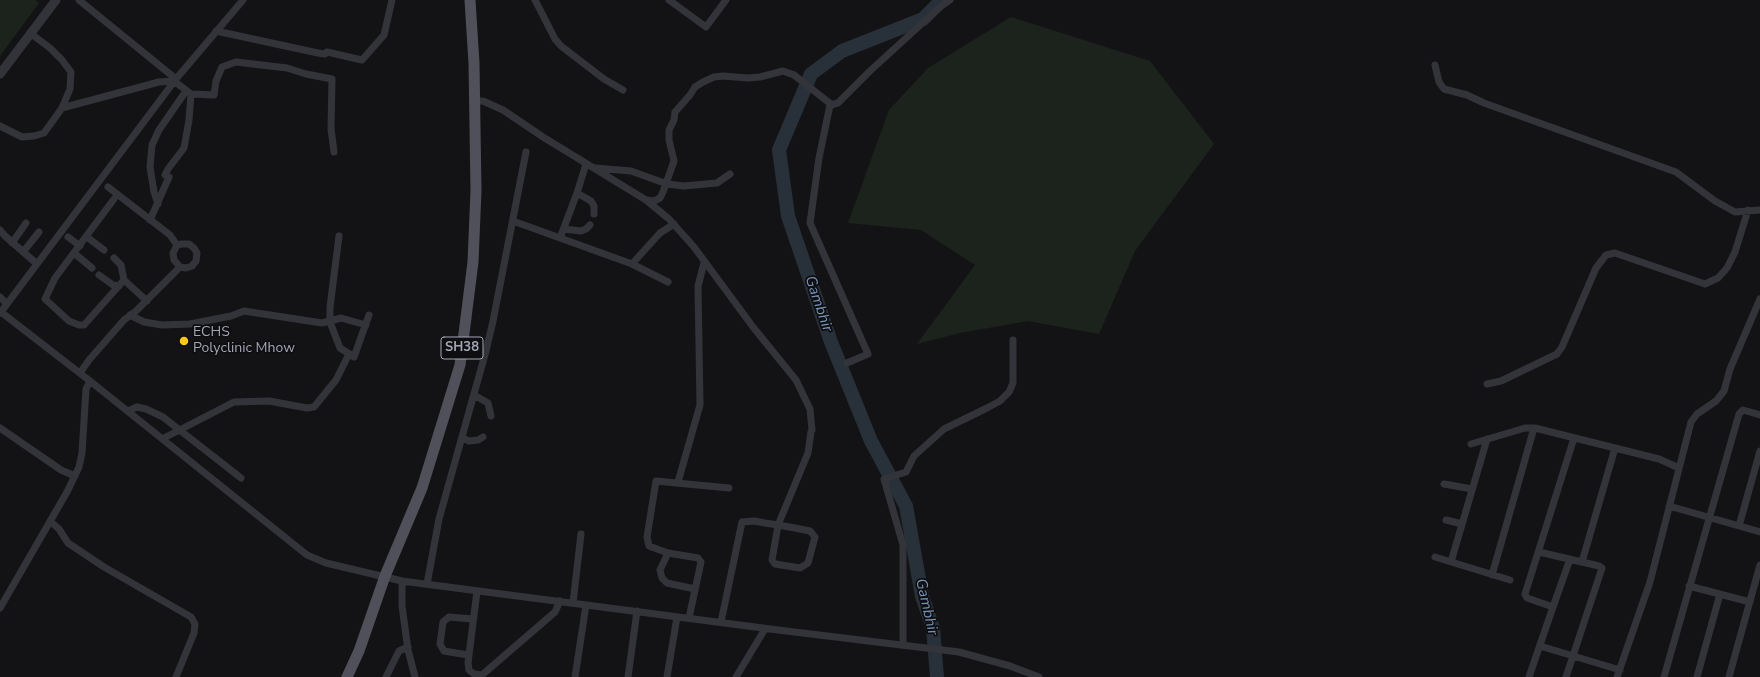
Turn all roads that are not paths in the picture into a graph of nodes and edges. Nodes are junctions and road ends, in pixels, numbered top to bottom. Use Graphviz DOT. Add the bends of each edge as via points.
graph roads {
  1 [pos="56,0"];
  2 [pos="79,0"];
  3 [pos="243,0"];
  4 [pos="392,0"];
  5 [pos="470,0"];
  6 [pos="535,0"];
  7 [pos="669,0"];
  8 [pos="726,0"];
  9 [pos="950,0"];
  10 [pos="216,31"];
  11 [pos="30,33"];
  12 [pos="1435,65"];
  13 [pos="0,74"];
  14 [pos="175,80"];
  15 [pos="623,90"];
  16 [pos="188,92"];
  17 [pos="474,101"];
  18 [pos="832,105"];
  19 [pos="62,108"];
  20 [pos="0,126"];
  21 [pos="334,152"];
  22 [pos="526,152"];
  23 [pos="589,166"];
  24 [pos="730,174"];
  25 [pos="666,184"];
  26 [pos="108,187"];
  27 [pos="577,193"];
  28 [pos="114,199"];
  29 [pos="646,200"];
  30 [pos="158,204"];
  31 [pos="1748,210"];
  32 [pos="1760,210"];
  33 [pos="594,214"];
  34 [pos="150,220"];
  35 [pos="513,221"];
  36 [pos="26,223"];
  37 [pos="674,224"];
  38 [pos="590,225"];
  39 [pos="564,229"];
  40 [pos="0,230"];
  41 [pos="39,232"];
  42 [pos="339,236"];
  43 [pos="68,237"];
  44 [pos="87,237"];
  45 [pos="560,238"];
  46 [pos="12,243"];
  47 [pos="177,245"];
  48 [pos="80,246"];
  49 [pos="104,250"];
  50 [pos="23,252"];
  51 [pos="74,253"];
  52 [pos="114,258"];
  53 [pos="704,263"];
  54 [pos="37,264"];
  55 [pos="632,264"];
  56 [pos="92,268"];
  57 [pos="180,268"];
  58 [pos="99,275"];
  59 [pos="124,280"];
  60 [pos="668,282"];
  61 [pos="119,286"];
  62 [pos="0,297"];
  63 [pos="1760,299"];
  64 [pos="147,300"];
  65 [pos="6,304"];
  66 [pos="0,312"];
  67 [pos="130,315"];
  68 [pos="369,315"];
  69 [pos="330,322"];
  70 [pos="366,325"];
  71 [pos="1013,340"];
  72 [pos="349,354"];
  73 [pos="847,363"];
  74 [pos="80,373"];
  75 [pos="90,380"];
  76 [pos="1487,384"];
  77 [pos="474,394"];
  78 [pos="128,411"];
  79 [pos="491,416"];
  80 [pos="1760,416"];
  81 [pos="0,428"];
  82 [pos="1534,428"];
  83 [pos="180,430"];
  84 [pos="483,437"];
  85 [pos="462,438"];
  86 [pos="1574,438"];
  87 [pos="162,439"];
  88 [pos="1487,439"];
  89 [pos="1471,444"];
  90 [pos="1615,448"];
  91 [pos="1760,452"];
  92 [pos="1659,459"];
  93 [pos="1681,460"];
  94 [pos="1678,468"];
  95 [pos="75,476"];
  96 [pos="241,478"];
  97 [pos="678,482"];
  98 [pos="1444,484"];
  99 [pos="728,488"];
  100 [pos="1472,489"];
  101 [pos="1669,506"];
  102 [pos="1709,518"];
  103 [pos="1446,520"];
  104 [pos="50,521"];
  105 [pos="1462,524"];
  106 [pos="778,525"];
  107 [pos="1739,526"];
  108 [pos="1760,532"];
  109 [pos="581,534"];
  110 [pos="1539,552"];
  111 [pos="668,553"];
  112 [pos="1435,557"];
  113 [pos="1570,559"];
  114 [pos="1451,562"];
  115 [pos="1582,562"];
  116 [pos="1760,565"];
  117 [pos="1492,575"];
  118 [pos="385,576"];
  119 [pos="1510,580"];
  120 [pos="402,581"];
  121 [pos="427,584"];
  122 [pos="1690,586"];
  123 [pos="695,589"];
  124 [pos="477,591"];
  125 [pos="1720,594"];
  126 [pos="560,601"];
  127 [pos="1750,602"];
  128 [pos="573,603"];
  129 [pos="586,605"];
  130 [pos="1553,607"];
  131 [pos="0,608"];
  132 [pos="637,611"];
  133 [pos="677,617"];
  134 [pos="689,618"];
  135 [pos="473,619"];
  136 [pos="721,622"];
  137 [pos="765,628"];
  138 [pos="903,645"];
  139 [pos="1540,646"];
  140 [pos="408,647"];
  141 [pos="468,655"];
  142 [pos="1573,656"];
  143 [pos="1618,674"];
  144 [pos="481,676"];
  145 [pos="176,677"];
  146 [pos="347,677"];
  147 [pos="386,677"];
  148 [pos="415,677"];
  149 [pos="575,677"];
  150 [pos="628,677"];
  151 [pos="667,677"];
  152 [pos="736,677"];
  153 [pos="1039,677"];
  154 [pos="1529,677"];
  155 [pos="1566,677"];
  156 [pos="1664,677"];
  157 [pos="1697,677"];
  158 [pos="1729,677"];
  1 -- 11 [label="street"];
  2 -- 14 [label="street"];
  3 -- 10 [label="street"];
  4 -- 10 [label="street" via="384,35 362,60"];
  5 -- 17 [label="main road, SH38"];
  6 -- 15 [label="street" via="561,46 604,79"];
  7 -- 8 [label="street" via="706,27"];
  9 -- 73 [label="street" via="838,103 830,105 810,223 868,354"];
  10 -- 14 [label="street"];
  11 -- 13 [label="street"];
  11 -- 19 [label="street" via="50,48 71,72 70,89"];
  12 -- 31 [label="street" via="1439,82 1444,89 1467,95 1676,172 1734,212"];
  14 -- 16 [label="street"];
  14 -- 19 [label="street"];
  14 -- 54 [label="street"];
  16 -- 21 [label="street" via="214,94 222,67 236,62 287,68 332,79 331,130"];
  16 -- 30 [label="street" via="189,120 184,148 168,169"];
  16 -- 30 [label="street" via="158,130 152,145 150,167"];
  17 -- 23 [label="street" via="483,101 503,110"];
  17 -- 118 [label="main road, SH38" via="476,191 473,262 460,365 422,488"];
  18 -- 25 [label="street, bridge" via="794,75 783,71 760,77 714,77 695,87 675,112 669,130 674,161"];
  19 -- 20 [label="street" via="44,133 34,136 22,137"];
  22 -- 35 [label="street"];
  23 -- 25 [label="street" via="631,171"];
  23 -- 27 [label="street"];
  23 -- 29 [label="street"];
  24 -- 25 [label="street" via="717,183 684,186"];
  25 -- 29 [label="street" via="660,198 654,201"];
  26 -- 34 [label="street"];
  27 -- 33 [label="street" via="591,201"];
  27 -- 39 [label="street"];
  28 -- 44 [label="street"];
  29 -- 37 [label="street"];
  30 -- 34 [label="street"];
  31 -- 32 [label="street"];
  31 -- 76 [label="street" via="1735,252 1727,268 1718,278 1705,284 1614,253 1606,255 1596,268 1557,354 1501,381"];
  34 -- 47 [label="street" via="170,235"];
  35 -- 45 [label="street"];
  35 -- 77 [label="street" via="494,321"];
  36 -- 46 [label="street"];
  37 -- 53 [label="street"];
  37 -- 55 [label="street" via="660,233"];
  38 -- 39 [label="street" via="581,231"];
  39 -- 45 [label="street"];
  40 -- 46 [label="street"];
  41 -- 50 [label="street"];
  42 -- 69 [label="street"];
  43 -- 48 [label="street"];
  44 -- 48 [label="street"];
  44 -- 49 [label="street"];
  45 -- 55 [label="street"];
  46 -- 50 [label="street"];
  47 -- 57 [label="street" via="173,253 174,260"];
  47 -- 57 [label="street" via="189,244 197,253 192,266"];
  48 -- 51 [label="street"];
  50 -- 54 [label="street"];
  51 -- 56 [label="street"];
  51 -- 61 [label="street" via="55,278 45,300 69,321 84,325"];
  52 -- 59 [label="street" via="121,265"];
  53 -- 97 [label="street" via="698,286 700,405"];
  53 -- 106 [label="street" via="796,380 810,409 808,453"];
  54 -- 65 [label="street"];
  55 -- 60 [label="street"];
  57 -- 64 [label="street"];
  58 -- 61 [label="street" via="112,285"];
  59 -- 61 [label="street"];
  59 -- 64 [label="street"];
  62 -- 65 [label="street"];
  63 -- 93 [label="street" via="1730,369 1724,390 1716,401 1697,414 1691,422"];
  64 -- 67 [label="street"];
  65 -- 66 [label="street"];
  66 -- 74 [label="street"];
  67 -- 69 [label="street" via="144,322 190,324 244,311 322,323"];
  67 -- 74 [label="street"];
  68 -- 70 [label="street"];
  69 -- 70 [label="street" via="341,318"];
  69 -- 72 [label="street" via="340,348"];
  70 -- 72 [label="street" via="354,357"];
  71 -- 138 [label="street" via="1013,383 1009,392 988,408 944,429 914,456 906,472 884,479 903,545"];
  72 -- 83 [label="street" via="336,380 314,408 269,401 234,402"];
  74 -- 75 [label="street"];
  75 -- 78 [label="street"];
  75 -- 95 [label="street" via="86,389 82,453"];
  77 -- 79 [label="street" via="488,403"];
  77 -- 85 [label="street"];
  78 -- 83 [label="street" via="137,407 146,409 163,417"];
  78 -- 87 [label="street"];
  80 -- 102 [label="street" via="1743,410 1739,414"];
  81 -- 95 [label="street" via="61,470"];
  82 -- 86 [label="street"];
  82 -- 88 [label="street" via="1525,428"];
  82 -- 117 [label="street"];
  83 -- 87 [label="street"];
  83 -- 96 [label="street"];
  84 -- 85 [label="street" via="470,441"];
  85 -- 121 [label="street" via="439,519"];
  86 -- 90 [label="street"];
  86 -- 110 [label="street"];
  87 -- 118 [label="street" via="307,554 326,563"];
  88 -- 89 [label="street"];
  88 -- 100 [label="street"];
  90 -- 92 [label="street"];
  90 -- 115 [label="street"];
  91 -- 107 [label="street"];
  92 -- 93 [label="street"];
  92 -- 94 [label="street"];
  93 -- 94 [label="street"];
  94 -- 101 [label="street"];
  95 -- 104 [label="street"];
  97 -- 99 [label="street"];
  97 -- 111 [label="street" via="656,480 647,537 649,546"];
  98 -- 100 [label="street"];
  100 -- 105 [label="street"];
  101 -- 102 [label="street"];
  101 -- 143 [label="street" via="1650,582"];
  102 -- 107 [label="street"];
  102 -- 122 [label="street"];
  103 -- 105 [label="street"];
  104 -- 131 [label="street"];
  104 -- 145 [label="street" via="68,543 190,617 195,624 194,633"];
  105 -- 114 [label="street"];
  106 -- 106 [label="street" via="810,531 815,537 808,563 800,568 775,564 772,560"];
  106 -- 136 [label="street" via="742,522"];
  107 -- 108 [label="street"];
  109 -- 128 [label="street"];
  110 -- 113 [label="street"];
  110 -- 130 [label="street" via="1525,597"];
  111 -- 123 [label="street" via="660,570 662,578 667,583"];
  111 -- 123 [label="street" via="698,558 701,562"];
  112 -- 114 [label="street"];
  113 -- 115 [label="street"];
  113 -- 130 [label="street"];
  114 -- 117 [label="street"];
  115 -- 142 [label="street" via="1599,566 1602,571"];
  116 -- 127 [label="street"];
  117 -- 119 [label="street"];
  118 -- 120 [label="street"];
  118 -- 146 [label="main road, SH38" via="359,651"];
  120 -- 121 [label="street"];
  120 -- 140 [label="street" via="402,606"];
  121 -- 124 [label="street"];
  122 -- 125 [label="street"];
  122 -- 156 [label="street"];
  123 -- 134 [label="street"];
  124 -- 126 [label="street"];
  124 -- 135 [label="street"];
  125 -- 127 [label="street"];
  125 -- 157 [label="street"];
  126 -- 128 [label="street"];
  126 -- 144 [label="street" via="556,612"];
  127 -- 158 [label="street"];
  128 -- 129 [label="street"];
  129 -- 132 [label="street"];
  129 -- 149 [label="street"];
  130 -- 139 [label="street"];
  132 -- 133 [label="street"];
  132 -- 150 [label="street"];
  133 -- 134 [label="street"];
  133 -- 151 [label="street"];
  134 -- 136 [label="street"];
  135 -- 141 [label="street"];
  135 -- 141 [label="street" via="449,616 443,622 440,644 444,651"];
  136 -- 137 [label="street"];
  137 -- 138 [label="street"];
  137 -- 152 [label="street"];
  138 -- 153 [label="street" via="959,652"];
  139 -- 142 [label="street"];
  139 -- 154 [label="street"];
  140 -- 147 [label="street" via="399,651"];
  140 -- 148 [label="street"];
  141 -- 144 [label="street" via="469,670"];
  142 -- 143 [label="street"];
  142 -- 155 [label="street"];
}
